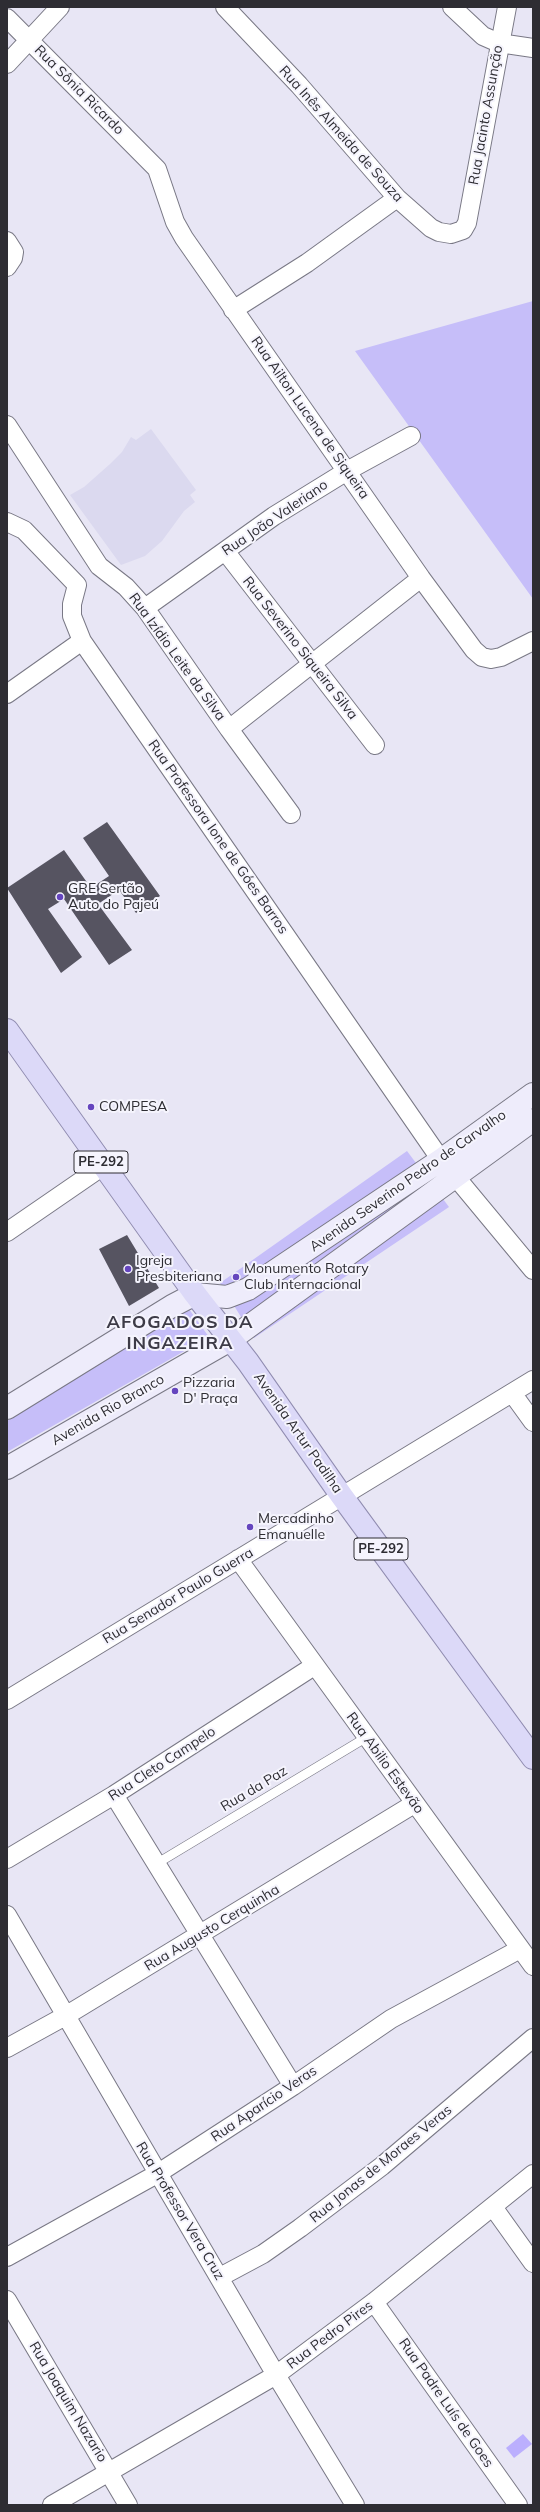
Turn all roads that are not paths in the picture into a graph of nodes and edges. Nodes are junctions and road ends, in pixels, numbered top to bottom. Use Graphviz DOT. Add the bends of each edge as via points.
graph roads {
  1 [pos="60,7"];
  2 [pos="225,7"];
  3 [pos="452,7"];
  4 [pos="507,7"];
  5 [pos="7,18"];
  6 [pos="29,41"];
  7 [pos="499,43"];
  8 [pos="533,48"];
  9 [pos="7,64"];
  10 [pos="151,162"];
  11 [pos="398,198"];
  12 [pos="467,223"];
  13 [pos="7,241"];
  14 [pos="7,267"];
  15 [pos="233,310"];
  16 [pos="7,425"];
  17 [pos="411,436"];
  18 [pos="347,471"];
  19 [pos="7,522"];
  20 [pos="225,551"];
  21 [pos="99,566"];
  22 [pos="421,578"];
  23 [pos="77,585"];
  24 [pos="145,608"];
  25 [pos="82,641"];
  26 [pos="533,641"];
  27 [pos="310,664"];
  28 [pos="7,694"];
  29 [pos="229,729"];
  30 [pos="375,745"];
  31 [pos="291,814"];
  32 [pos="7,1030"];
  33 [pos="529,1105"];
  34 [pos="103,1166"];
  35 [pos="448,1168"];
  36 [pos="14,1221"];
  37 [pos="7,1232"];
  38 [pos="533,1270"];
  39 [pos="195,1294"];
  40 [pos="230,1340"];
  41 [pos="533,1380"];
  42 [pos="512,1393"];
  43 [pos="7,1408"];
  44 [pos="533,1422"];
  45 [pos="7,1468"];
  46 [pos="341,1495"];
  47 [pos="238,1559"];
  48 [pos="314,1666"];
  49 [pos="7,1700"];
  50 [pos="366,1738"];
  51 [pos="533,1758"];
  52 [pos="114,1795"];
  53 [pos="414,1804"];
  54 [pos="7,1859"];
  55 [pos="156,1864"];
  56 [pos="7,1915"];
  57 [pos="200,1935"];
  58 [pos="520,1949"];
  59 [pos="533,1966"];
  60 [pos="67,2015"];
  61 [pos="533,2038"];
  62 [pos="7,2048"];
  63 [pos="293,2086"];
  64 [pos="157,2174"];
  65 [pos="533,2174"];
  66 [pos="493,2208"];
  67 [pos="7,2257"];
  68 [pos="533,2263"];
  69 [pos="220,2277"];
  70 [pos="7,2300"];
  71 [pos="374,2302"];
  72 [pos="276,2375"];
  73 [pos="110,2473"];
  74 [pos="52,2505"];
  75 [pos="128,2505"];
  76 [pos="355,2505"];
  77 [pos="518,2505"];
  1 -- 6 [label="street"];
  2 -- 11 [label="street, Rua Inês Almeida de Souza"];
  3 -- 7 [label="street" via="474,29"];
  4 -- 7 [label="street, Rua Jacinto Assunção"];
  5 -- 6 [label="street, Rua Sônia Ricardo"];
  6 -- 9 [label="street"];
  6 -- 10 [label="street, Rua Sônia Ricardo"];
  7 -- 8 [label="street"];
  7 -- 12 [label="street, Rua Jacinto Assunção"];
  10 -- 15 [label="street, Rua Ailton Lucena de Siqueira" via="162,179 175,222"];
  11 -- 12 [label="street, Rua Inês Almeida de Souza" via="440,232 458,233"];
  11 -- 15 [label="street" via="307,264"];
  13 -- 14 [label="street" via="14,252"];
  15 -- 18 [label="street, Rua Ailton Lucena de Siqueira"];
  16 -- 21 [label="street, Rua Izídio Leite da Silva"];
  17 -- 18 [label="street, Rua João Valeriano"];
  18 -- 20 [label="street, Rua João Valeriano" via="274,516"];
  18 -- 22 [label="street, Rua Ailton Lucena de Siqueira"];
  19 -- 23 [label="street" via="24,530"];
  20 -- 24 [label="street, Rua João Valeriano"];
  20 -- 27 [label="street, Rua Severino Siqueira Silva"];
  21 -- 23 [label="street"];
  21 -- 24 [label="street, Rua Izídio Leite da Silva" via="126,587"];
  22 -- 26 [label="street, Rua Ailton Lucena de Siqueira" via="474,650 482,657 501,657"];
  22 -- 27 [label="street"];
  23 -- 25 [label="street, Rua Professora Ione de Góes Barros" via="72,616"];
  24 -- 29 [label="street, Rua Izídio Leite da Silva"];
  25 -- 28 [label="street"];
  25 -- 35 [label="street, Rua Professora Ione de Góes Barros"];
  27 -- 29 [label="street"];
  27 -- 30 [label="street, Rua Severino Siqueira Silva"];
  29 -- 31 [label="street, Rua Izídio Leite da Silva"];
  32 -- 34 [label="main road, Avenida Artur Padilha / PE-292"];
  33 -- 35 [label="main road, Avenida Severino Pedro de Carvalho"];
  34 -- 36 [label="street"];
  34 -- 39 [label="main road, Avenida Artur Padilha / PE-292"];
  35 -- 38 [label="street, Rua Professora Ione de Góes Barros"];
  35 -- 39 [label="main road, Avenida Severino Pedro de Carvalho" via="234,1296"];
  35 -- 40 [label="main road, Avenida Severino Pedro de Carvalho"];
  36 -- 37 [label="street"];
  39 -- 40 [label="main road, Avenida Artur Padilha / PE-292"];
  39 -- 43 [label="main road"];
  40 -- 45 [label="main road, Avenida Rio Branco"];
  40 -- 46 [label="main road, Avenida Artur Padilha / PE-292"];
  41 -- 42 [label="street, Rua Senador Paulo Guerra"];
  42 -- 44 [label="street"];
  42 -- 46 [label="street, Rua Senador Paulo Guerra"];
  46 -- 47 [label="street, Rua Senador Paulo Guerra"];
  46 -- 51 [label="main road, Avenida Artur Padilha / PE-292"];
  47 -- 48 [label="street, Rua Abilio Estevão"];
  47 -- 49 [label="street, Rua Senador Paulo Guerra"];
  48 -- 50 [label="street, Rua Abilio Estevão"];
  48 -- 52 [label="street, Rua Cleto Campelo"];
  50 -- 53 [label="street, Rua Abilio Estevão"];
  50 -- 55 [label="lane, Rua da Paz"];
  52 -- 54 [label="street, Rua Cleto Campelo"];
  52 -- 55 [label="street"];
  53 -- 57 [label="street, Rua Augusto Cerquinha"];
  53 -- 58 [label="street, Rua Abilio Estevão"];
  55 -- 57 [label="street"];
  56 -- 60 [label="street, Rua Professor Vera Cruz"];
  57 -- 60 [label="street, Rua Augusto Cerquinha"];
  57 -- 63 [label="street"];
  58 -- 59 [label="street, Rua Abilio Estevão"];
  58 -- 63 [label="street, Rua Aparício Veras" via="391,2019"];
  60 -- 62 [label="street, Rua Augusto Cerquinha"];
  60 -- 64 [label="street, Rua Professor Vera Cruz"];
  61 -- 69 [label="street, Rua Jonas de Moraes Veras" via="382,2166 263,2254"];
  63 -- 64 [label="street, Rua Aparício Veras"];
  64 -- 67 [label="street, Rua Aparício Veras"];
  64 -- 69 [label="street, Rua Professor Vera Cruz"];
  65 -- 66 [label="street, Rua Pedro Pires"];
  66 -- 68 [label="street"];
  66 -- 71 [label="street, Rua Pedro Pires"];
  69 -- 72 [label="street, Rua Professor Vera Cruz"];
  70 -- 73 [label="street, Rua Joaquim Nazario"];
  71 -- 72 [label="street, Rua Pedro Pires"];
  71 -- 77 [label="street, Rua Padre Luís de Goes"];
  72 -- 73 [label="street, Rua Pedro Pires"];
  72 -- 76 [label="street, Rua Professor Vera Cruz"];
  73 -- 74 [label="street, Rua Pedro Pires"];
  73 -- 75 [label="street, Rua Joaquim Nazario"];
}
